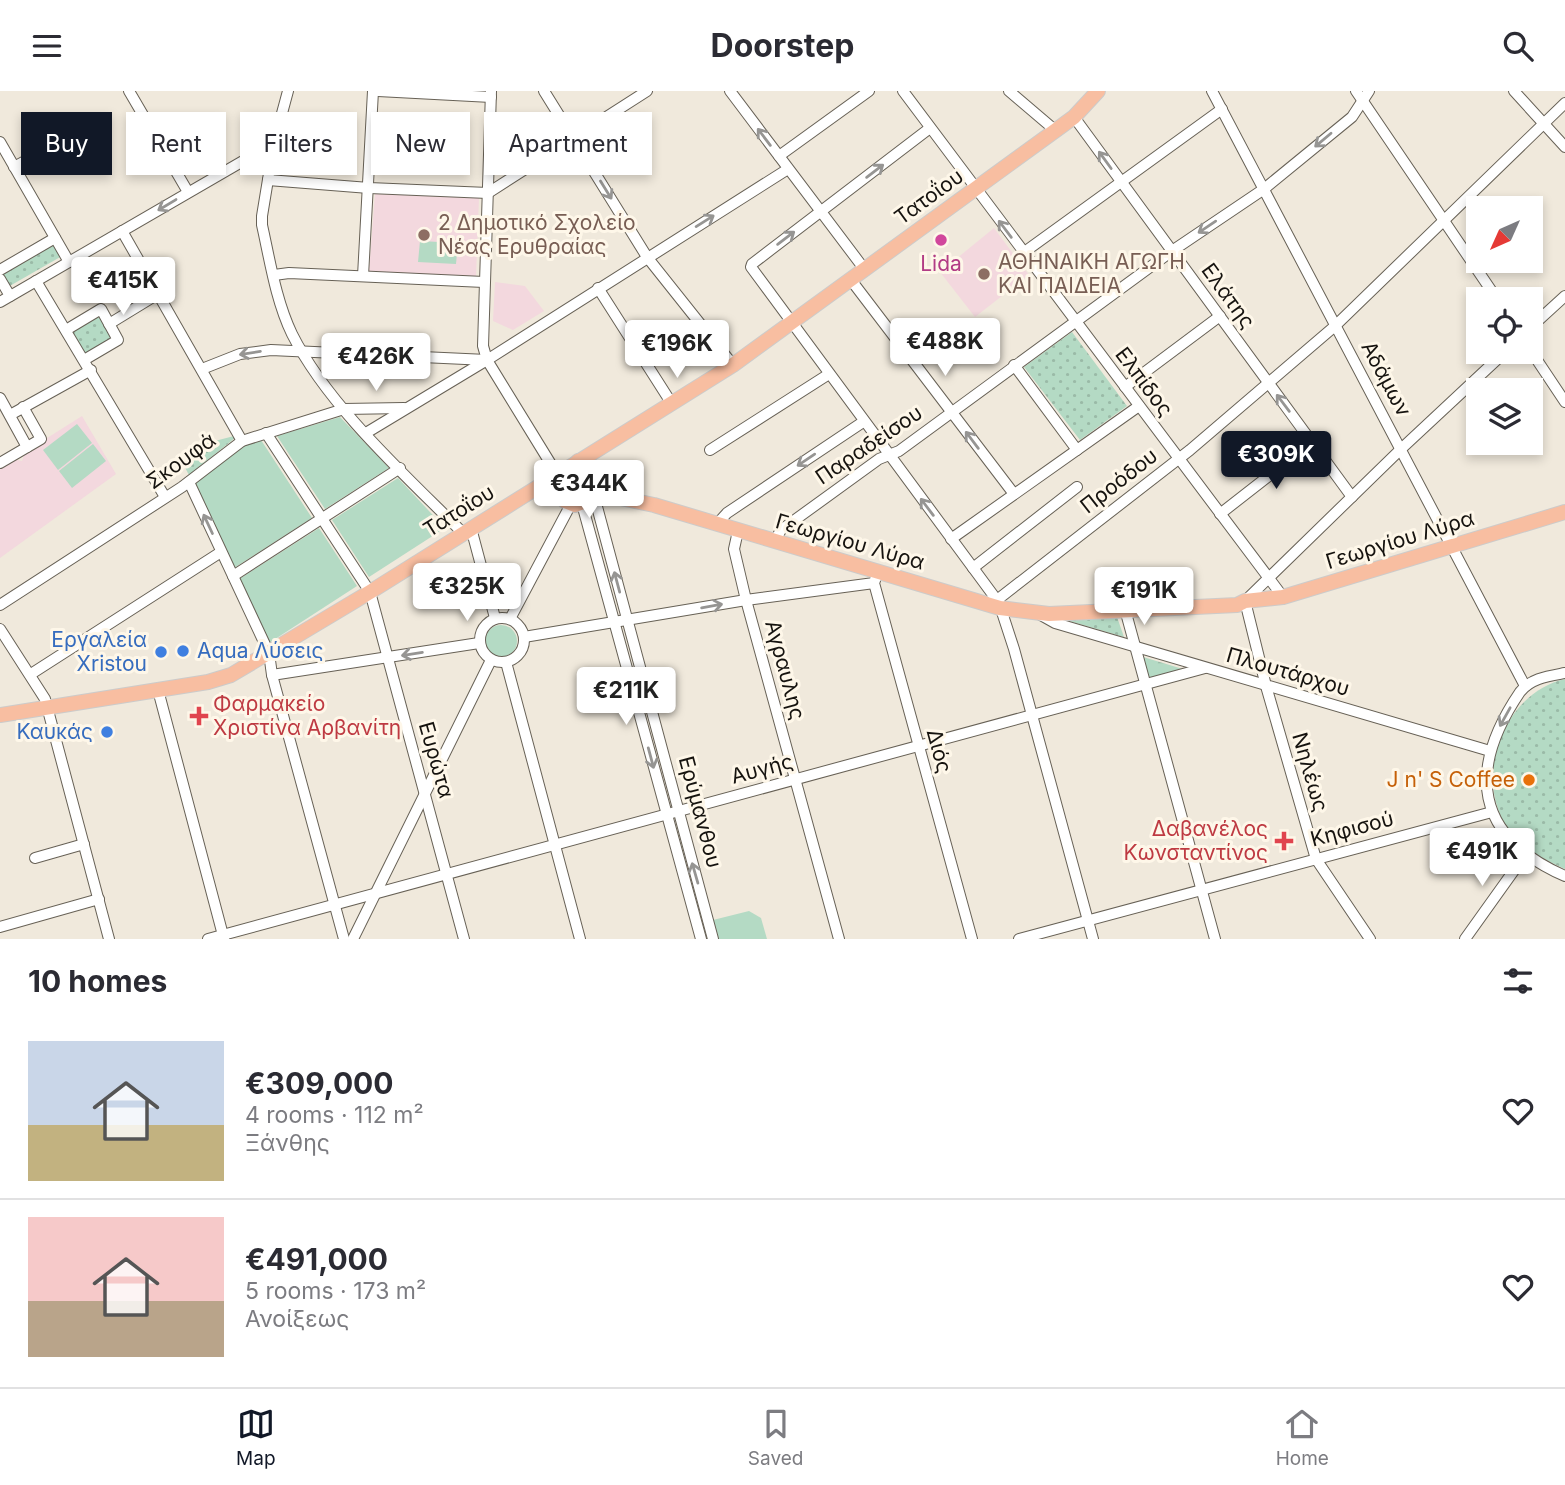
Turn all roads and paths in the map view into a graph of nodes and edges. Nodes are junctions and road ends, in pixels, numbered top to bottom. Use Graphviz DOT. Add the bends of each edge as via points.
graph roads {
  1 [pos="129,91"];
  2 [pos="288,91"];
  3 [pos="375,91"];
  4 [pos="544,91"];
  5 [pos="647,91"];
  6 [pos="746,91"];
  7 [pos="869,91"];
  8 [pos="903,91"];
  9 [pos="1009,91"];
  10 [pos="1098,91"];
  11 [pos="1212,91"];
  12 [pos="1356,91"];
  13 [pos="1514,91"];
  14 [pos="491,94"];
  15 [pos="733,95"];
  16 [pos="1366,96"];
  17 [pos="1565,103"];
  18 [pos="1222,109"];
  19 [pos="282,112"];
  20 [pos="557,112"];
  21 [pos="613,112"];
  22 [pos="1074,117"];
  23 [pos="1544,124"];
  24 [pos="930,128"];
  25 [pos="1056,131"];
  26 [pos="0,142"];
  27 [pos="1565,147"];
  28 [pos="779,156"];
  29 [pos="4,157"];
  30 [pos="240,162"];
  31 [pos="21,163"];
  32 [pos="14,167"];
  33 [pos="788,169"];
  34 [pos="269,175"];
  35 [pos="515,175"];
  36 [pos="596,175"];
  37 [pos="268,180"];
  38 [pos="1121,181"];
  39 [pos="369,188"];
  40 [pos="975,189"];
  41 [pos="1264,189"];
  42 [pos="188,192"];
  43 [pos="488,193"];
  44 [pos="821,212"];
  45 [pos="1443,220"];
  46 [pos="122,231"];
  47 [pos="55,238"];
  48 [pos="1172,251"];
  49 [pos="1023,253"];
  50 [pos="647,257"];
  51 [pos="69,262"];
  52 [pos="0,269"];
  53 [pos="864,270"];
  54 [pos="274,275"];
  55 [pos="363,276"];
  56 [pos="0,279"];
  57 [pos="851,280"];
  58 [pos="36,281"];
  59 [pos="484,282"];
  60 [pos="1489,287"];
  61 [pos="598,288"];
  62 [pos="158,294"];
  63 [pos="1565,296"];
  64 [pos="5,299"];
  65 [pos="1220,316"];
  66 [pos="1543,316"];
  67 [pos="1075,321"];
  68 [pos="792,323"];
  69 [pos="109,324"];
  70 [pos="1335,326"];
  71 [pos="66,330"];
  72 [pos="301,350"];
  73 [pos="84,360"];
  74 [pos="487,360"];
  75 [pos="1492,364"];
  76 [pos="1540,364"];
  77 [pos="733,365"];
  78 [pos="1014,365"];
  79 [pos="202,369"];
  80 [pos="90,370"];
  81 [pos="829,374"];
  82 [pos="1268,382"];
  83 [pos="1125,387"];
  84 [pos="0,398"];
  85 [pos="1565,402"];
  86 [pos="672,404"];
  87 [pos="1139,406"];
  88 [pos="23,407"];
  89 [pos="407,408"];
  90 [pos="344,409"];
  91 [pos="951,412"];
  92 [pos="10,415"];
  93 [pos="863,422"];
  94 [pos="266,433"];
  95 [pos="366,433"];
  96 [pos="242,441"];
  97 [pos="1312,442"];
  98 [pos="27,447"];
  99 [pos="1401,449"];
  100 [pos="710,450"];
  101 [pos="1077,450"];
  102 [pos="889,456"];
  103 [pos="1178,459"];
  104 [pos="578,461"];
  105 [pos="0,463"];
  106 [pos="400,468"];
  107 [pos="554,476"];
  108 [pos="189,482"];
  109 [pos="1077,487"];
  110 [pos="1014,495"];
  111 [pos="583,496"];
  112 [pos="165,497"];
  113 [pos="1352,497"];
  114 [pos="1565,512"];
  115 [pos="1220,514"];
  116 [pos="322,518"];
  117 [pos="717,524"];
  118 [pos="467,530"];
  119 [pos="738,531"];
  120 [pos="951,539"];
  121 [pos="774,542"];
  122 [pos="1452,547"];
  123 [pos="221,552"];
  124 [pos="973,568"];
  125 [pos="233,576"];
  126 [pos="876,577"];
  127 [pos="1268,577"];
  128 [pos="370,592"];
  129 [pos="1283,597"];
  130 [pos="746,600"];
  131 [pos="1245,601"];
  132 [pos="999,604"];
  133 [pos="0,605"];
  134 [pos="1124,606"];
  135 [pos="1036,613"];
  136 [pos="495,618"];
  137 [pos="510,619"];
  138 [pos="627,621"];
  139 [pos="615,622"];
  140 [pos="0,629"];
  141 [pos="524,637"];
  142 [pos="479,643"];
  143 [pos="1135,646"];
  144 [pos="269,653"];
  145 [pos="388,659"];
  146 [pos="491,660"];
  147 [pos="506,662"];
  148 [pos="1205,669"];
  149 [pos="1565,673"];
  150 [pos="31,674"];
  151 [pos="272,675"];
  152 [pos="1145,685"];
  153 [pos="1266,686"];
  154 [pos="1525,686"];
  155 [pos="158,690"];
  156 [pos="47,708"];
  157 [pos="0,715"];
  158 [pos="1032,715"];
  159 [pos="918,746"];
  160 [pos="1490,751"];
  161 [pos="794,780"];
  162 [pos="425,793"];
  163 [pos="1492,812"];
  164 [pos="672,813"];
  165 [pos="84,844"];
  166 [pos="555,845"];
  167 [pos="1525,855"];
  168 [pos="35,857"];
  169 [pos="1315,859"];
  170 [pos="447,875"];
  171 [pos="1565,876"];
  172 [pos="1201,890"];
  173 [pos="375,895"];
  174 [pos="99,899"];
  175 [pos="334,905"];
  176 [pos="1088,921"];
  177 [pos="0,927"];
  178 [pos="223,937"];
  179 [pos="109,939"];
  180 [pos="208,939"];
  181 [pos="344,939"];
  182 [pos="353,939"];
  183 [pos="464,939"];
  184 [pos="580,939"];
  185 [pos="701,939"];
  186 [pos="713,939"];
  187 [pos="839,939"];
  188 [pos="972,939"];
  189 [pos="1019,939"];
  190 [pos="1093,939"];
  191 [pos="1215,939"];
  192 [pos="1370,939"];
  193 [pos="1465,939"];
  1 -- 42 [label="street"];
  2 -- 19 [label="street"];
  3 -- 14 [label="street"];
  3 -- 39 [label="street"];
  4 -- 20 [label="street"];
  5 -- 21 [label="street"];
  6 -- 15 [label="street"];
  7 -- 28 [label="street"];
  8 -- 24 [label="street, Ελπίδος"];
  9 -- 25 [label="street"];
  10 -- 22 [label="main road, Τατοΐου"];
  11 -- 18 [label="street, Αδάμων"];
  12 -- 16 [label="street"];
  13 -- 23 [label="street"];
  14 -- 43 [label="street"];
  28 -- 15 [label="street, one-way"];
  16 -- 41 [label="street, Παραδείσου, one-way" via="1352,117"];
  16 -- 45 [label="street"];
  17 -- 23 [label="street, Προόδου"];
  18 -- 38 [label="street"];
  18 -- 41 [label="street, Αδάμων"];
  22 -- 25 [label="main road, Τατοΐου"];
  38 -- 22 [label="street, Ελάτης, one-way"];
  23 -- 27 [label="street"];
  23 -- 45 [label="street, Προόδου"];
  24 -- 40 [label="street, Ελπίδος"];
  44 -- 24 [label="street, one-way"];
  25 -- 40 [label="main road, Τατοΐου"];
  26 -- 29 [label="street"];
  28 -- 33 [label="street"];
  29 -- 32 [label="street"];
  30 -- 42 [label="street"];
  31 -- 32 [label="street"];
  32 -- 47 [label="street"];
  33 -- 44 [label="street"];
  50 -- 33 [label="street, one-way"];
  34 -- 37 [label="street"];
  35 -- 43 [label="street"];
  36 -- 50 [label="street, one-way"];
  37 -- 39 [label="street"];
  37 -- 54 [label="street" via="262,225"];
  38 -- 48 [label="street, Ελάτης"];
  38 -- 49 [label="street"];
  39 -- 43 [label="street"];
  39 -- 55 [label="street"];
  49 -- 40 [label="street, Ελπίδος, one-way"];
  40 -- 53 [label="main road, Τατοΐου"];
  41 -- 48 [label="street, Παραδείσου, one-way"];
  41 -- 70 [label="street, Αδάμων"];
  42 -- 46 [label="street, one-way"];
  43 -- 59 [label="street"];
  44 -- 53 [label="street"];
  68 -- 44 [label="street, one-way" via="751,267"];
  45 -- 60 [label="street"];
  45 -- 70 [label="street, Προόδου"];
  46 -- 51 [label="street"];
  46 -- 62 [label="street"];
  47 -- 51 [label="street"];
  47 -- 52 [label="street"];
  48 -- 65 [label="street, Ελάτης"];
  48 -- 67 [label="street, Παραδείσου"];
  49 -- 67 [label="street, Ελπίδος"];
  50 -- 61 [label="street"];
  50 -- 77 [label="street"];
  51 -- 58 [label="street"];
  53 -- 57 [label="main road, Τατοΐου"];
  54 -- 55 [label="street"];
  54 -- 72 [label="street" via="286,319"];
  55 -- 59 [label="street"];
  56 -- 64 [label="street"];
  57 -- 68 [label="main road, Τατοΐου"];
  57 -- 91 [label="street"];
  58 -- 64 [label="street"];
  58 -- 71 [label="street"];
  59 -- 74 [label="street" via="482,346"];
  61 -- 74 [label="street"];
  61 -- 86 [label="street"];
  62 -- 69 [label="street"];
  62 -- 79 [label="street"];
  63 -- 66 [label="street"];
  65 -- 82 [label="street, Ελάτης"];
  65 -- 83 [label="street"];
  67 -- 78 [label="street, Παραδείσου"];
  67 -- 83 [label="street, Ελπίδος"];
  68 -- 77 [label="main road, Τατοΐου"];
  68 -- 81 [label="street"];
  69 -- 71 [label="street" via="101,309"];
  69 -- 73 [label="street" via="118,340"];
  70 -- 82 [label="street, Προόδου"];
  70 -- 99 [label="street, Αδάμων"];
  71 -- 73 [label="street"];
  72 -- 74 [label="street"];
  72 -- 79 [label="street, one-way" via="240,354"];
  72 -- 90 [label="street"];
  73 -- 80 [label="street"];
  74 -- 89 [label="street"];
  74 -- 107 [label="street"];
  75 -- 99 [label="street"];
  76 -- 85 [label="street"];
  77 -- 86 [label="main road, Τατοΐου"];
  78 -- 91 [label="street, Παραδείσου"];
  78 -- 101 [label="street"];
  79 -- 96 [label="street"];
  80 -- 88 [label="street"];
  80 -- 112 [label="street"];
  81 -- 93 [label="street"];
  81 -- 100 [label="street"];
  97 -- 82 [label="street, Ελάτης, one-way"];
  82 -- 103 [label="street, Προόδου"];
  83 -- 87 [label="street, Ελπίδος"];
  84 -- 92 [label="street"];
  86 -- 104 [label="main road, Τατοΐου"];
  87 -- 101 [label="street"];
  87 -- 103 [label="street, Ελπίδος"];
  88 -- 92 [label="street"];
  88 -- 98 [label="street" via="41,439"];
  89 -- 90 [label="street, Σκουφά"];
  89 -- 95 [label="street"];
  90 -- 94 [label="street, Σκουφά"];
  90 -- 95 [label="street"];
  91 -- 102 [label="street, Παραδείσου"];
  110 -- 91 [label="street, one-way"];
  92 -- 98 [label="street"];
  93 -- 102 [label="street"];
  93 -- 117 [label="street, one-way"];
  94 -- 96 [label="street, Σκουφά"];
  94 -- 116 [label="street, Ευρώτα"];
  95 -- 106 [label="street"];
  96 -- 108 [label="street, Σκουφά"];
  97 -- 113 [label="street, Ελάτης"];
  97 -- 115 [label="street"];
  98 -- 105 [label="street"];
  99 -- 113 [label="street"];
  99 -- 122 [label="street, Αδάμων"];
  101 -- 110 [label="street"];
  120 -- 102 [label="street, one-way"];
  102 -- 121 [label="street, Παραδείσου" via="781,530"];
  103 -- 115 [label="street, Ελπίδος"];
  103 -- 132 [label="street, Προόδου"];
  104 -- 107 [label="main road, Τατοΐου"];
  104 -- 111 [label="main road, Ερύμανθου"];
  106 -- 116 [label="street"];
  106 -- 118 [label="street"];
  107 -- 111 [label="main road" via="565,501"];
  107 -- 118 [label="main road, Τατοΐου"];
  108 -- 112 [label="street, Σκουφά"];
  123 -- 108 [label="street, one-way"];
  109 -- 124 [label="street"];
  110 -- 120 [label="street"];
  111 -- 117 [label="main road, Γεωργίου Λύρα" via="639,497"];
  111 -- 137 [label="street"];
  138 -- 111 [label="street, Ερύμανθου, one-way" via="596,503"];
  111 -- 139 [label="street, Ερύμανθου"];
  112 -- 133 [label="street, Σκουφά"];
  113 -- 127 [label="street"];
  114 -- 122 [label="main road, Γεωργίου Λύρα"];
  115 -- 127 [label="street, Ελπίδος"];
  116 -- 125 [label="street"];
  116 -- 128 [label="street, Ευρώτα"];
  117 -- 119 [label="main road, Γεωργίου Λύρα"];
  118 -- 128 [label="main road, Τατοΐου"];
  118 -- 136 [label="street"];
  119 -- 121 [label="main road, Γεωργίου Λύρα"];
  119 -- 130 [label="street, Αγραυλης" via="734,549"];
  120 -- 124 [label="street"];
  121 -- 126 [label="main road, Γεωργίου Λύρα"];
  122 -- 129 [label="main road, Γεωργίου Λύρα"];
  122 -- 154 [label="street, Αδάμων"];
  123 -- 125 [label="street"];
  123 -- 150 [label="street"];
  124 -- 132 [label="street"];
  125 -- 144 [label="street"];
  126 -- 130 [label="street"];
  126 -- 132 [label="main road, Γεωργίου Λύρα"];
  126 -- 159 [label="street, Διός"];
  127 -- 129 [label="street, Ελπίδος"];
  127 -- 131 [label="street"];
  128 -- 144 [label="main road, Τατοΐου"];
  128 -- 145 [label="street, Ευρώτα"];
  129 -- 131 [label="main road, Γεωργίου Λύρα"];
  138 -- 130 [label="street, one-way"];
  130 -- 161 [label="street, Αγραυλης"];
  131 -- 134 [label="main road, Γεωργίου Λύρα" via="1236,597"];
  131 -- 153 [label="street, Νηλέως"];
  132 -- 135 [label="main road, Γεωργίου Λύρα"];
  132 -- 158 [label="street"];
  134 -- 135 [label="main road, Γεωργίου Λύρα" via="1051,606"];
  134 -- 143 [label="street"];
  135 -- 143 [label="street, Πλουτάρχου"];
  136 -- 137 [label="street"];
  136 -- 142 [label="street" via="482,628"];
  137 -- 141 [label="street"];
  138 -- 139 [label="street"];
  138 -- 164 [label="street, Ερύμανθου"];
  139 -- 141 [label="street"];
  139 -- 164 [label="street, Ερύμανθου, one-way"];
  140 -- 150 [label="street"];
  141 -- 147 [label="street" via="520,653"];
  142 -- 145 [label="street, one-way"];
  142 -- 146 [label="street"];
  143 -- 148 [label="street, Πλουτάρχου"];
  143 -- 152 [label="street"];
  144 -- 151 [label="street"];
  144 -- 155 [label="main road, Τατοΐου" via="222,678"];
  145 -- 151 [label="street"];
  145 -- 162 [label="street, Ευρώτα"];
  146 -- 147 [label="street"];
  146 -- 162 [label="street"];
  147 -- 166 [label="street"];
  148 -- 152 [label="street, Αυγής"];
  148 -- 153 [label="street, Πλουτάρχου"];
  149 -- 154 [label="street"];
  150 -- 156 [label="street"];
  151 -- 175 [label="street"];
  152 -- 158 [label="street, Αυγής"];
  152 -- 172 [label="street"];
  153 -- 160 [label="street, Πλουτάρχου"];
  153 -- 169 [label="street, Νηλέως"];
  154 -- 160 [label="street, one-way"];
  155 -- 156 [label="main road, Τατοΐου"];
  155 -- 178 [label="street"];
  156 -- 157 [label="main road, Τατοΐου"];
  156 -- 165 [label="street"];
  158 -- 159 [label="street, Αυγής"];
  158 -- 176 [label="street"];
  159 -- 161 [label="street, Αυγής"];
  159 -- 188 [label="street, Διός"];
  160 -- 163 [label="street" via="1486,783"];
  161 -- 164 [label="street, Αυγής"];
  161 -- 187 [label="street, Αγραυλης"];
  162 -- 170 [label="street, Ευρώτα"];
  162 -- 173 [label="street"];
  163 -- 167 [label="street"];
  163 -- 169 [label="street, Κηφισού"];
  164 -- 166 [label="street, Αυγής"];
  164 -- 185 [label="street, Ερύμανθου"];
  186 -- 164 [label="street, Ερύμανθου, one-way"];
  165 -- 168 [label="street"];
  165 -- 174 [label="street"];
  166 -- 170 [label="street, Αυγής"];
  166 -- 184 [label="street"];
  167 -- 171 [label="street"];
  167 -- 193 [label="street"];
  169 -- 172 [label="street, Κηφισού"];
  169 -- 192 [label="street, Νηλέως"];
  170 -- 173 [label="street, Αυγής"];
  170 -- 183 [label="street, Ευρώτα"];
  172 -- 176 [label="street, Κηφισού"];
  172 -- 191 [label="street"];
  173 -- 175 [label="street, Αυγής"];
  173 -- 182 [label="street"];
  174 -- 177 [label="street"];
  174 -- 179 [label="street"];
  175 -- 178 [label="street, Αυγής"];
  175 -- 181 [label="street"];
  176 -- 189 [label="street, Κηφισού"];
  176 -- 190 [label="street"];
  178 -- 180 [label="street, Αυγής"];
}
